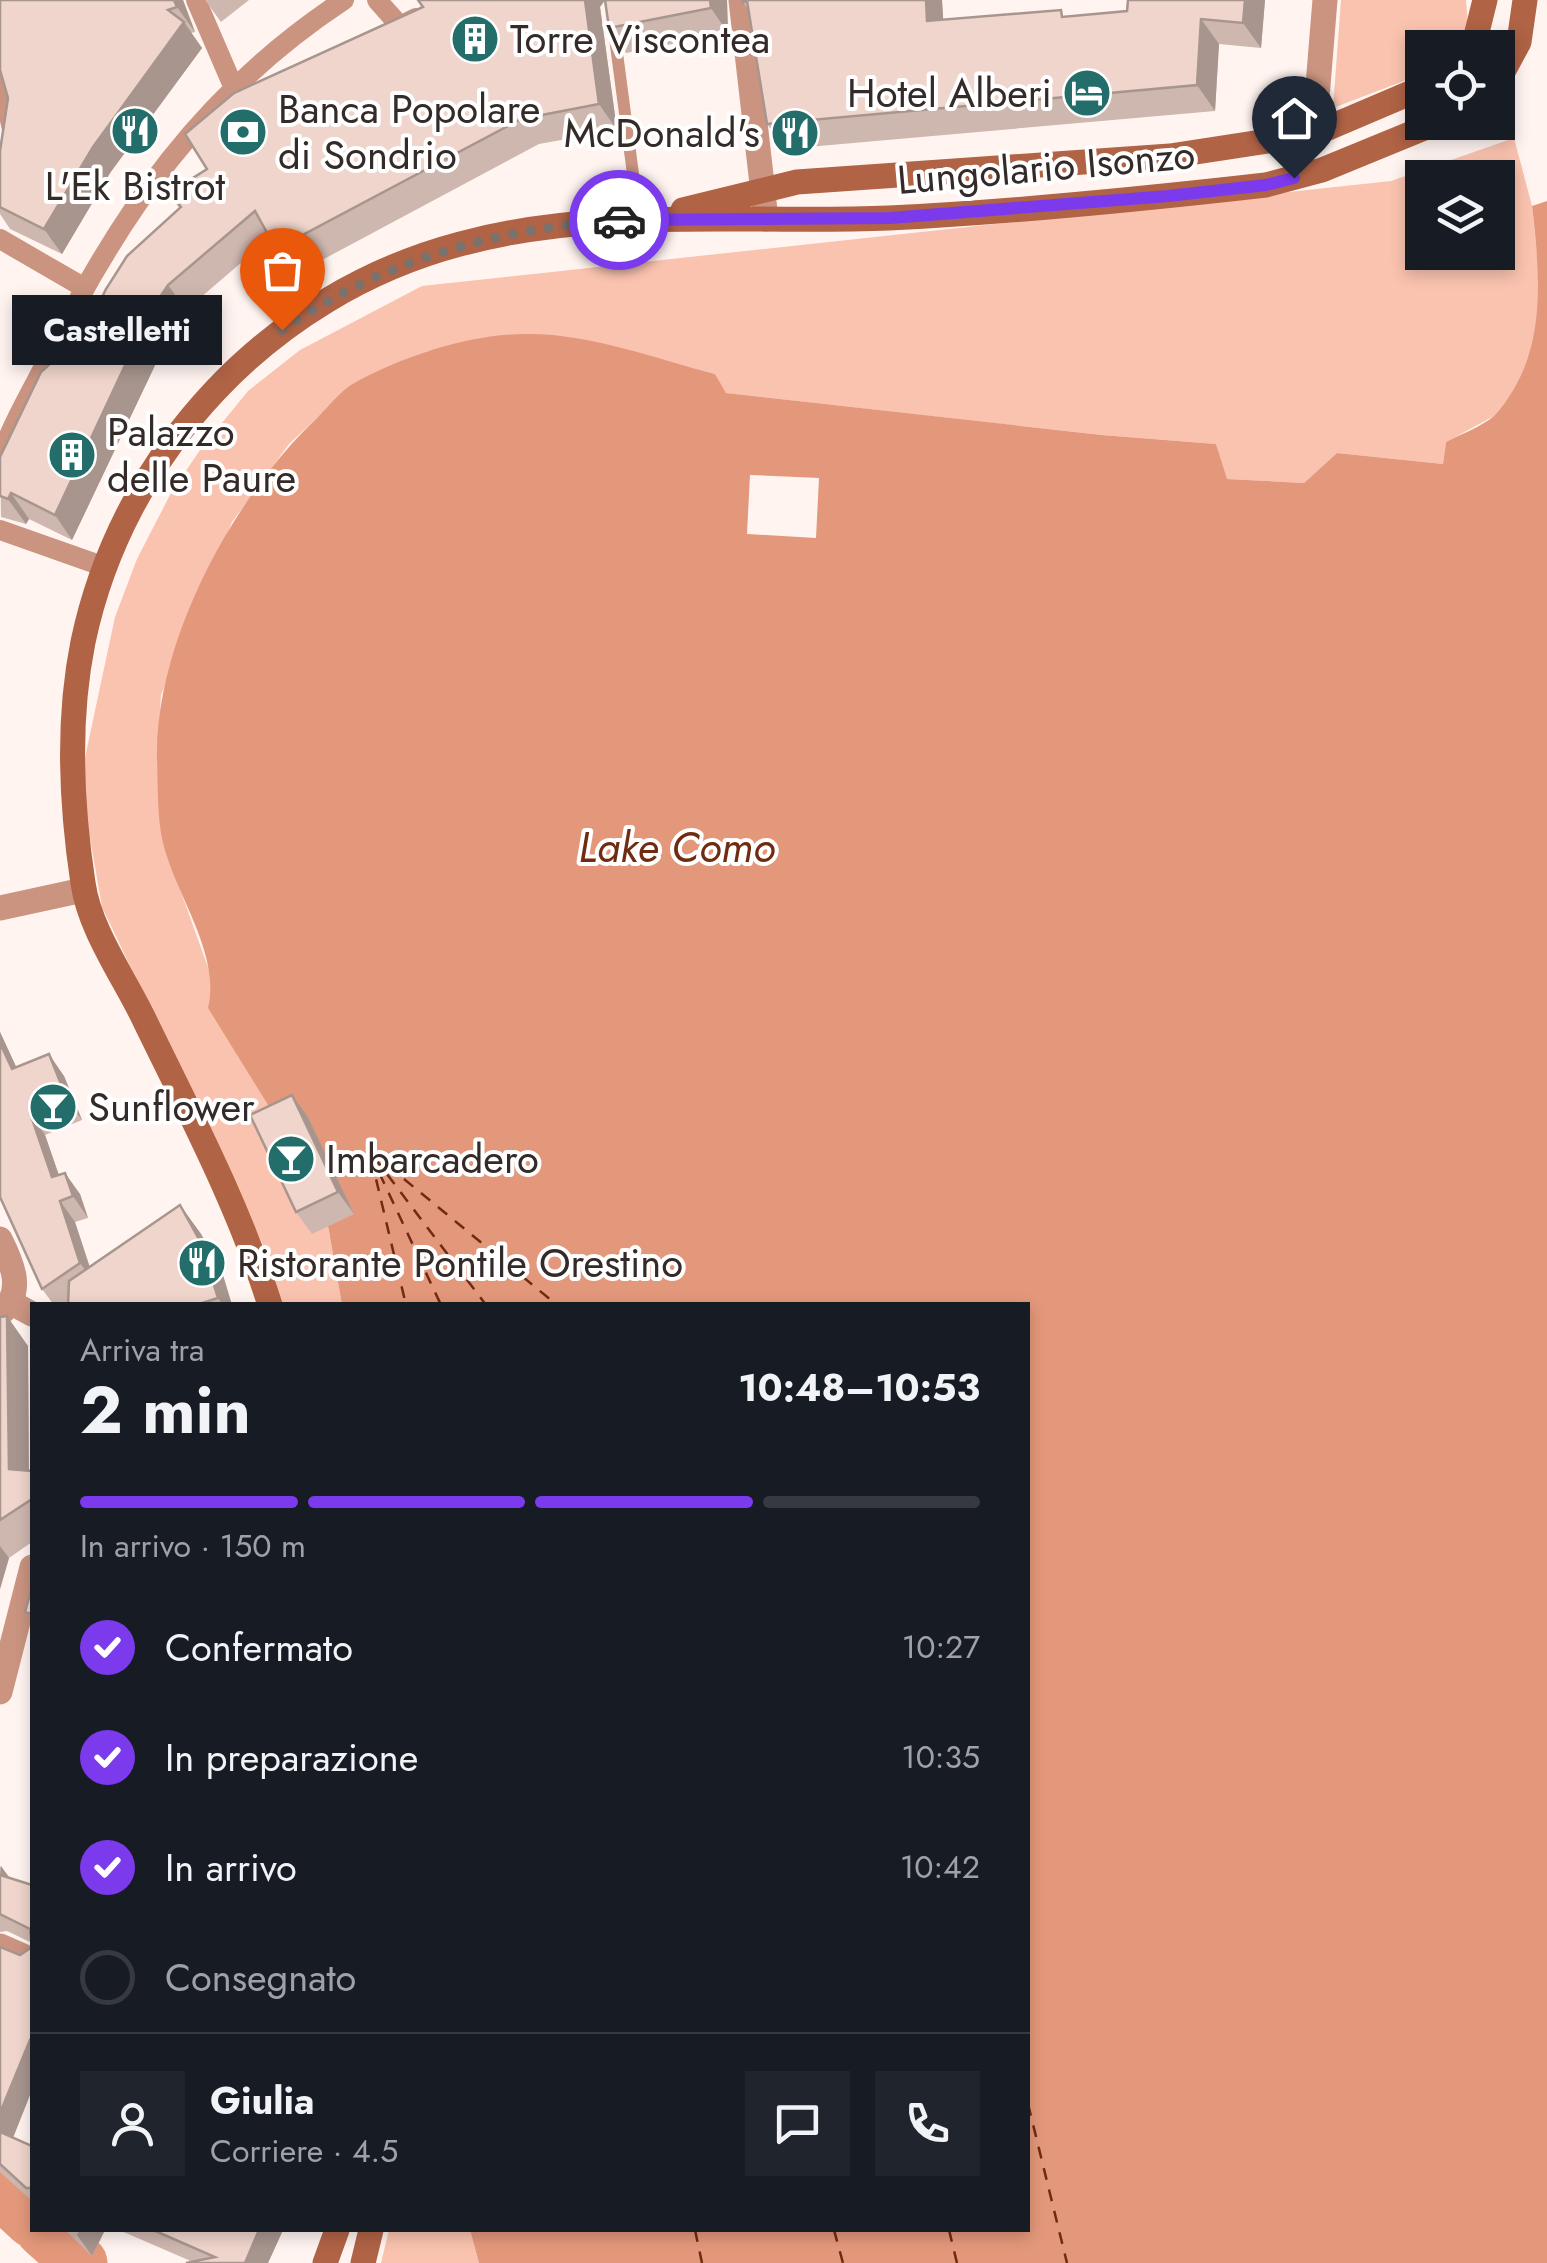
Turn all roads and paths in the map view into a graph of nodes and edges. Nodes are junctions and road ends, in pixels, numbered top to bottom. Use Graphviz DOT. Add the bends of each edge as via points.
graph roads {
  1 [pos="196,0"];
  2 [pos="344,0"];
  3 [pos="376,0"];
  4 [pos="741,0"];
  5 [pos="1326,0"];
  6 [pos="1486,0"];
  7 [pos="1525,0"];
  8 [pos="610,6"];
  9 [pos="427,13"];
  10 [pos="1478,30"];
  11 [pos="1515,49"];
  12 [pos="0,77"];
  13 [pos="233,86"];
  14 [pos="1405,95"];
  15 [pos="1314,134"];
  16 [pos="1405,136"];
  17 [pos="12,154"];
  18 [pos="761,190"];
  19 [pos="766,218"];
  20 [pos="643,219"];
  21 [pos="4,240"];
  22 [pos="83,287"];
  23 [pos="1,454"];
  24 [pos="0,530"];
  25 [pos="105,567"];
  26 [pos="83,890"];
  27 [pos="0,908"];
  28 [pos="0,1238"];
  29 [pos="269,1302"];
  30 [pos="15,1310"];
  31 [pos="30,1574"];
  32 [pos="1,1684"];
  33 [pos="0,1946"];
  34 [pos="30,1959"];
  35 [pos="336,2232"];
  36 [pos="371,2232"];
  37 [pos="325,2263"];
  38 [pos="364,2263"];
  1 -- 13 [label="street"];
  2 -- 13 [label="street"];
  3 -- 9 [label="street" via="400,26"];
  4 -- 18 [label="street"];
  5 -- 15 [label="street"];
  6 -- 10 [label="main road"];
  7 -- 11 [label="main road"];
  8 -- 20 [label="lane"];
  12 -- 17 [label="street"];
  13 -- 22 [label="street" via="183,140"];
  14 -- 15 [label="main road, Lungolario Isonzo"];
  15 -- 18 [label="main road, Lungolario Isonzo" via="1170,156"];
  16 -- 19 [label="main road, Lungolario Isonzo" via="1266,185 890,218"];
  18 -- 19 [label="street"];
  18 -- 20 [label="main road, Lungolario Isonzo"];
  19 -- 20 [label="main road, Lungolario Isonzo"];
  20 -- 25 [label="main road, Lungolario Isonzo" via="452,246 389,268 310,310 236,368 186,423 130,508"];
  21 -- 22 [label="street"];
  22 -- 23 [label="street"];
  24 -- 25 [label="street"];
  25 -- 26 [label="main road, Lungolario Isonzo" via="82,646 74,713"];
  26 -- 27 [label="street"];
  26 -- 29 [label="main road" via="232,1197"];
  28 -- 30 [label="street"];
  31 -- 32 [label="street"];
  33 -- 34 [label="street"];
  35 -- 37 [label="main road"];
  36 -- 38 [label="main road"];
}
